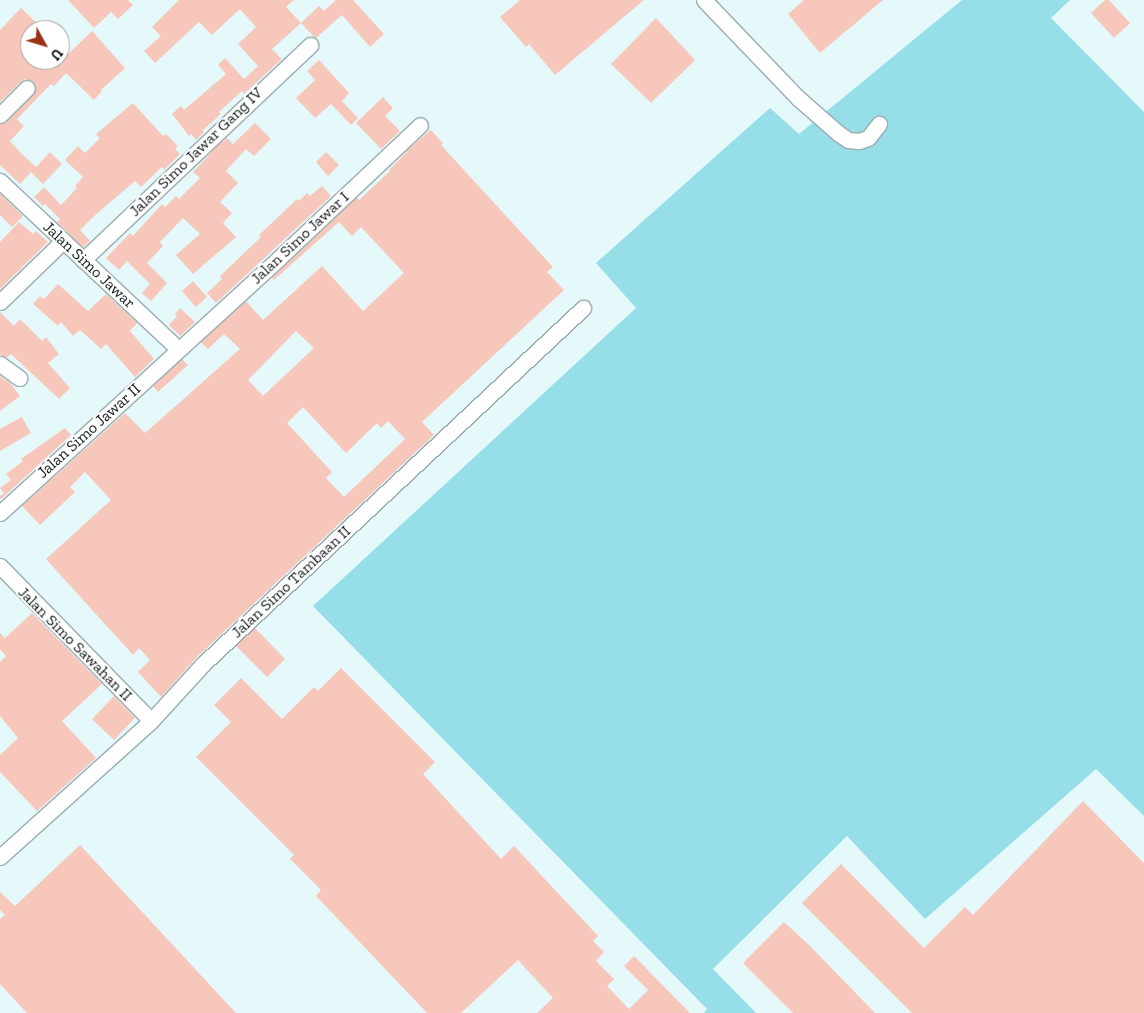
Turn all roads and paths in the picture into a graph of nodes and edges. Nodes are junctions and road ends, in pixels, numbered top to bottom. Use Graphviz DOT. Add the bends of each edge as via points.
graph roads {
  1 [pos="704,0"];
  2 [pos="310,45"];
  3 [pos="27,88"];
  4 [pos="0,115"];
  5 [pos="879,124"];
  6 [pos="420,125"];
  7 [pos="0,181"];
  8 [pos="63,240"];
  9 [pos="83,260"];
  10 [pos="0,302"];
  11 [pos="583,308"];
  12 [pos="178,349"];
  13 [pos="0,364"];
  14 [pos="19,378"];
  15 [pos="0,513"];
  16 [pos="0,566"];
  17 [pos="151,721"];
  18 [pos="0,857"];
  1 -- 5 [label="street" via="798,98 838,133 859,142 868,138"];
  2 -- 9 [label="street, Jalan Simo Jawar Gang IV"];
  3 -- 4 [label="street"];
  6 -- 12 [label="street, Jalan Simo Jawar I"];
  7 -- 8 [label="street, Jalan Simo Jawar"];
  8 -- 9 [label="street, Jalan Simo Jawar"];
  8 -- 10 [label="street"];
  9 -- 12 [label="street, Jalan Simo Jawar"];
  11 -- 17 [label="street, Jalan Simo Tambaan II" via="203,664"];
  12 -- 15 [label="street, Jalan Simo Jawar II"];
  13 -- 14 [label="street"];
  16 -- 17 [label="street, Jalan Simo Sawahan II"];
  17 -- 18 [label="street, Jalan Simo Tambaan II"];
}
